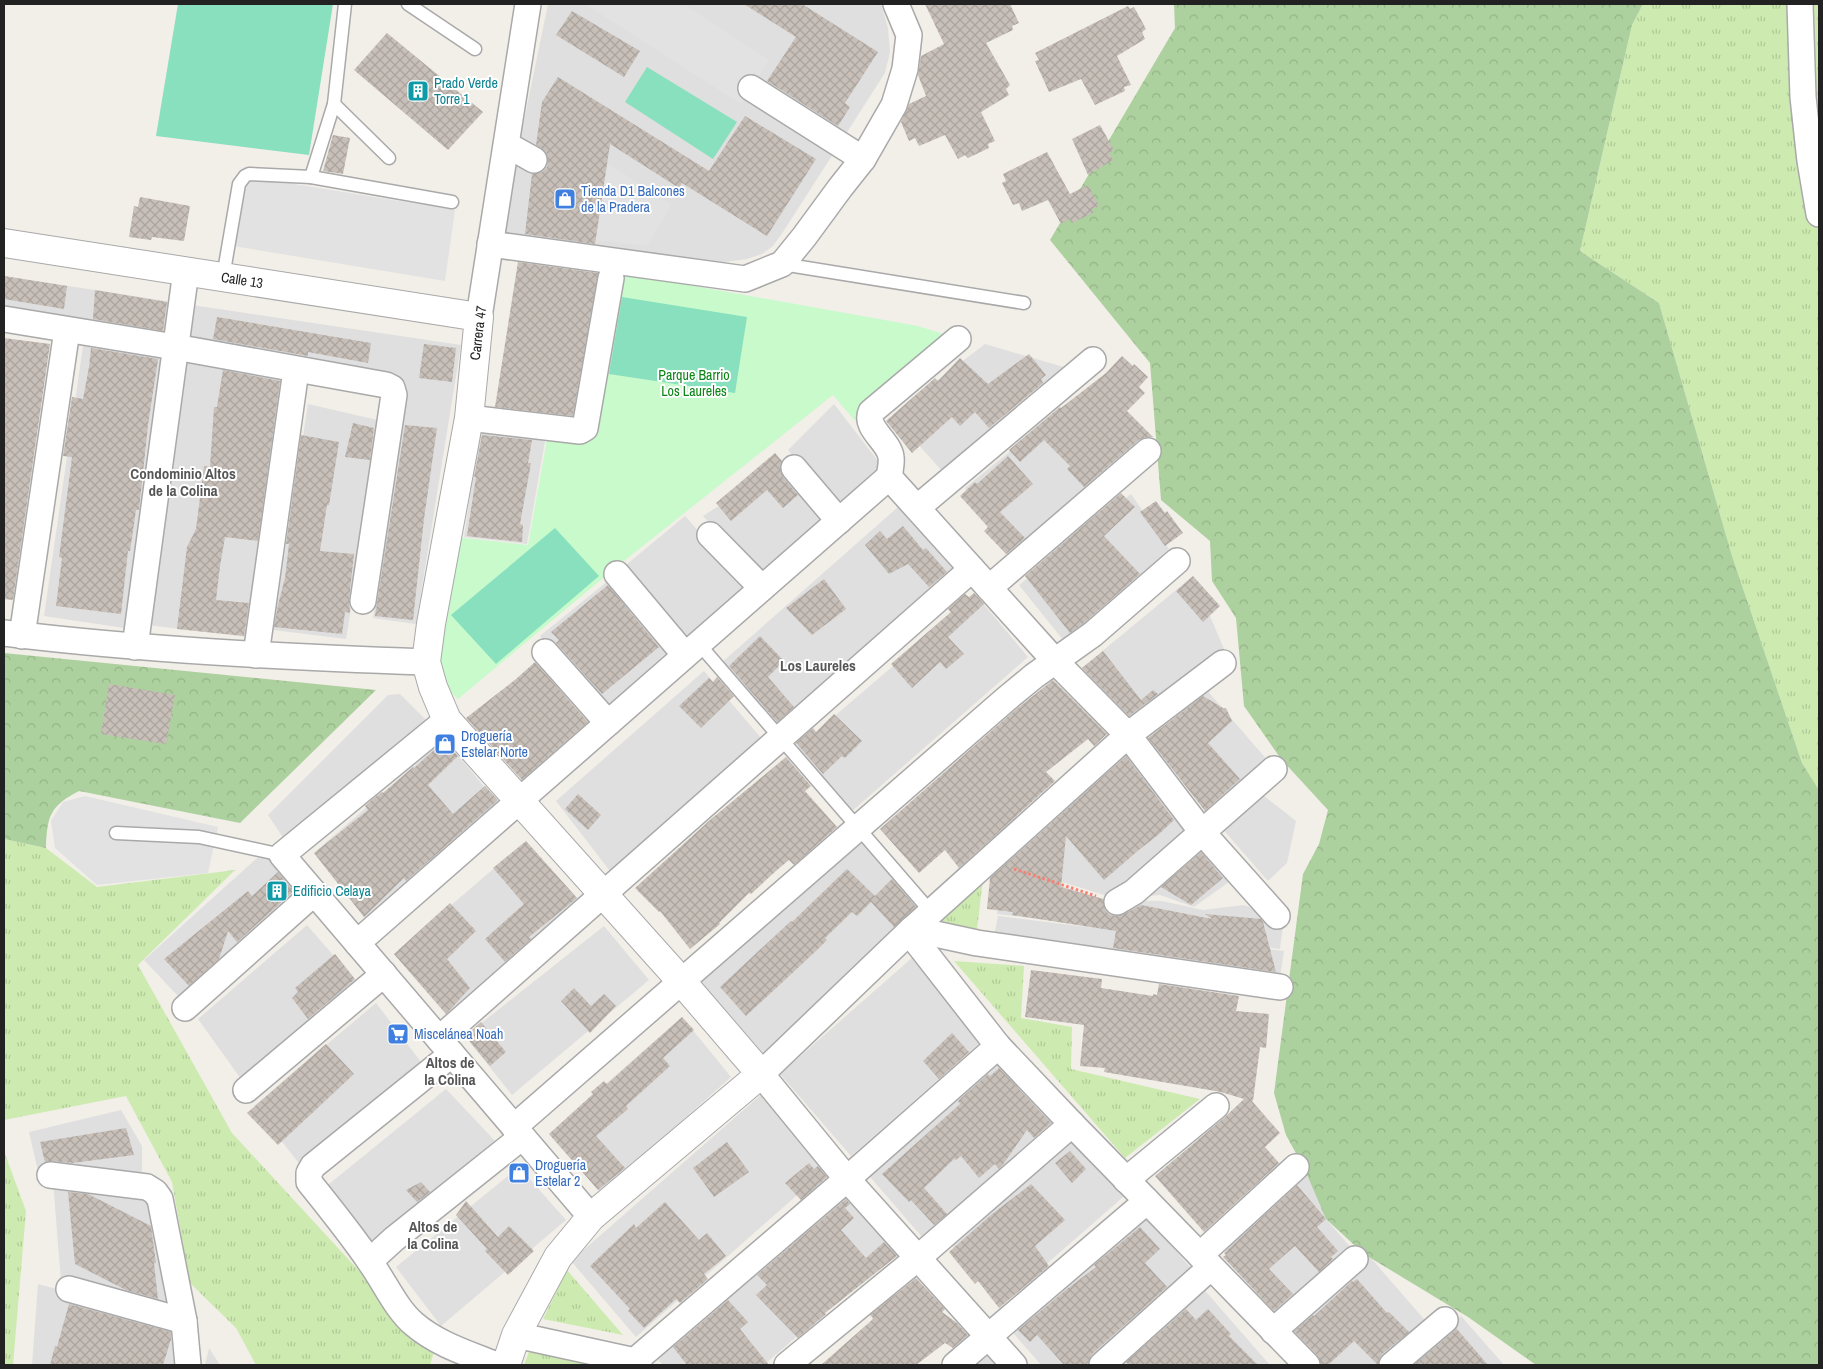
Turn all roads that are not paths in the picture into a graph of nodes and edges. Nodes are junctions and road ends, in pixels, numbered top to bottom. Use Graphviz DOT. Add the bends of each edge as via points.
graph roads {
  1 [pos="345,4"];
  2 [pos="408,4"];
  3 [pos="528,4"];
  4 [pos="896,4"];
  5 [pos="1800,4"];
  6 [pos="475,50"];
  7 [pos="751,88"];
  8 [pos="334,104"];
  9 [pos="507,145"];
  10 [pos="389,158"];
  11 [pos="863,159"];
  12 [pos="534,160"];
  13 [pos="311,177"];
  14 [pos="452,202"];
  15 [pos="1819,214"];
  16 [pos="4,242"];
  17 [pos="490,244"];
  18 [pos="782,264"];
  19 [pos="186,271"];
  20 [pos="223,277"];
  21 [pos="612,278"];
  22 [pos="1024,303"];
  23 [pos="480,317"];
  24 [pos="4,319"];
  25 [pos="67,330"];
  26 [pos="958,339"];
  27 [pos="175,347"];
  28 [pos="1093,360"];
  29 [pos="296,370"];
  30 [pos="469,418"];
  31 [pos="1148,451"];
  32 [pos="794,468"];
  33 [pos="889,477"];
  34 [pos="918,507"];
  35 [pos="839,521"];
  36 [pos="710,535"];
  37 [pos="1177,561"];
  38 [pos="972,569"];
  39 [pos="617,574"];
  40 [pos="762,588"];
  41 [pos="989,588"];
  42 [pos="363,602"];
  43 [pos="13,635"];
  44 [pos="135,647"];
  45 [pos="692,649"];
  46 [pos="545,652"];
  47 [pos="256,655"];
  48 [pos="1055,661"];
  49 [pos="426,662"];
  50 [pos="1223,663"];
  51 [pos="447,720"];
  52 [pos="608,723"];
  53 [pos="1128,735"];
  54 [pos="780,738"];
  55 [pos="1274,769"];
  56 [pos="519,801"];
  57 [pos="858,827"];
  58 [pos="1202,832"];
  59 [pos="116,833"];
  60 [pos="282,856"];
  61 [pos="314,893"];
  62 [pos="604,895"];
  63 [pos="1117,902"];
  64 [pos="931,912"];
  65 [pos="1277,916"];
  66 [pos="911,931"];
  67 [pos="357,943"];
  68 [pos="384,974"];
  69 [pos="682,982"];
  70 [pos="1280,987"];
  71 [pos="185,1008"];
  72 [pos="998,1046"];
  73 [pos="446,1047"];
  74 [pos="761,1074"];
  75 [pos="246,1090"];
  76 [pos="1216,1106"];
  77 [pos="1072,1124"];
  78 [pos="518,1132"];
  79 [pos="1296,1167"];
  80 [pos="50,1175"];
  81 [pos="847,1179"];
  82 [pos="1126,1180"];
  83 [pos="1147,1201"];
  84 [pos="591,1217"];
  85 [pos="918,1257"];
  86 [pos="1355,1259"];
  87 [pos="370,1261"];
  88 [pos="1206,1261"];
  89 [pos="69,1289"];
  90 [pos="1445,1320"];
  91 [pos="184,1321"];
  92 [pos="1273,1331"];
  93 [pos="516,1335"];
  94 [pos="990,1337"];
  95 [pos="635,1364"];
  96 [pos="188,1365"];
  97 [pos="497,1365"];
  98 [pos="506,1365"];
  99 [pos="788,1365"];
  100 [pos="956,1365"];
  101 [pos="1014,1365"];
  102 [pos="1102,1365"];
  103 [pos="1307,1365"];
  104 [pos="1392,1365"];
  1 -- 8 [label="lane"];
  2 -- 6 [label="lane"];
  3 -- 9 [label="street, Carrera 47"];
  4 -- 11 [label="street" via="909,35 905,69 894,105"];
  5 -- 15 [label="street" via="1803,97"];
  7 -- 11 [label="street"];
  8 -- 10 [label="lane"];
  8 -- 13 [label="lane"];
  9 -- 12 [label="street"];
  9 -- 17 [label="street, Carrera 47"];
  11 -- 18 [label="street"];
  13 -- 14 [label="lane"];
  13 -- 20 [label="lane" via="254,173 244,176 238,189"];
  16 -- 19 [label="street, Calle 13"];
  17 -- 18 [label="street" via="745,279"];
  17 -- 23 [label="street, Carrera 47"];
  18 -- 22 [label="lane"];
  19 -- 20 [label="street, Calle 13"];
  19 -- 27 [label="street"];
  20 -- 23 [label="street, Calle 13"];
  21 -- 30 [label="street" via="585,428 580,431"];
  23 -- 30 [label="street, Carrera 47"];
  24 -- 25 [label="street"];
  25 -- 27 [label="street"];
  25 -- 43 [label="street"];
  26 -- 33 [label="street" via="871,412 870,424 888,447 892,458"];
  27 -- 29 [label="street"];
  27 -- 44 [label="street"];
  28 -- 34 [label="street"];
  29 -- 42 [label="street" via="392,388 394,395"];
  29 -- 47 [label="street"];
  30 -- 49 [label="street, Carrera 47"];
  31 -- 41 [label="street"];
  32 -- 35 [label="street"];
  33 -- 34 [label="street"];
  33 -- 35 [label="street"];
  34 -- 38 [label="street"];
  35 -- 40 [label="street"];
  36 -- 40 [label="street"];
  37 -- 48 [label="street" via="1093,634"];
  38 -- 41 [label="street"];
  38 -- 54 [label="street"];
  39 -- 45 [label="street"];
  40 -- 45 [label="street"];
  41 -- 48 [label="street"];
  43 -- 44 [label="street"];
  44 -- 47 [label="street"];
  45 -- 52 [label="street"];
  45 -- 54 [label="lane"];
  46 -- 52 [label="street"];
  47 -- 49 [label="street"];
  48 -- 53 [label="street"];
  48 -- 57 [label="street"];
  49 -- 51 [label="street"];
  50 -- 53 [label="street"];
  51 -- 56 [label="street"];
  51 -- 60 [label="street"];
  52 -- 56 [label="street"];
  53 -- 58 [label="street"];
  53 -- 64 [label="street"];
  54 -- 57 [label="lane"];
  54 -- 62 [label="street"];
  55 -- 58 [label="street"];
  56 -- 62 [label="street"];
  56 -- 67 [label="street"];
  57 -- 64 [label="lane"];
  57 -- 69 [label="street"];
  58 -- 63 [label="street" via="1134,892"];
  58 -- 65 [label="street"];
  59 -- 60 [label="lane" via="199,837"];
  60 -- 61 [label="street"];
  61 -- 67 [label="street"];
  61 -- 71 [label="street"];
  62 -- 69 [label="street"];
  62 -- 73 [label="street"];
  64 -- 66 [label="street"];
  66 -- 70 [label="street"];
  66 -- 72 [label="street"];
  66 -- 74 [label="street"];
  67 -- 68 [label="street"];
  68 -- 73 [label="street"];
  68 -- 75 [label="street"];
  69 -- 74 [label="street"];
  69 -- 78 [label="street"];
  72 -- 77 [label="street"];
  72 -- 81 [label="street"];
  73 -- 78 [label="street"];
  73 -- 87 [label="street" via="309,1173 309,1182"];
  74 -- 81 [label="street"];
  74 -- 84 [label="street"];
  76 -- 82 [label="street"];
  77 -- 82 [label="street"];
  77 -- 85 [label="street"];
  78 -- 84 [label="street"];
  78 -- 87 [label="street"];
  79 -- 88 [label="street"];
  80 -- 91 [label="street" via="147,1187 155,1192 160,1199"];
  81 -- 85 [label="street"];
  81 -- 95 [label="street"];
  82 -- 83 [label="street"];
  83 -- 88 [label="street"];
  83 -- 94 [label="street"];
  84 -- 93 [label="street" via="558,1257"];
  85 -- 94 [label="street"];
  85 -- 99 [label="street"];
  86 -- 92 [label="street"];
  87 -- 97 [label="street" via="413,1323 427,1334"];
  88 -- 92 [label="street"];
  88 -- 102 [label="street"];
  89 -- 91 [label="street"];
  90 -- 104 [label="street"];
  91 -- 96 [label="street"];
  92 -- 103 [label="street"];
  93 -- 95 [label="street"];
  93 -- 98 [label="street"];
  94 -- 100 [label="street"];
  94 -- 101 [label="street"];
}
